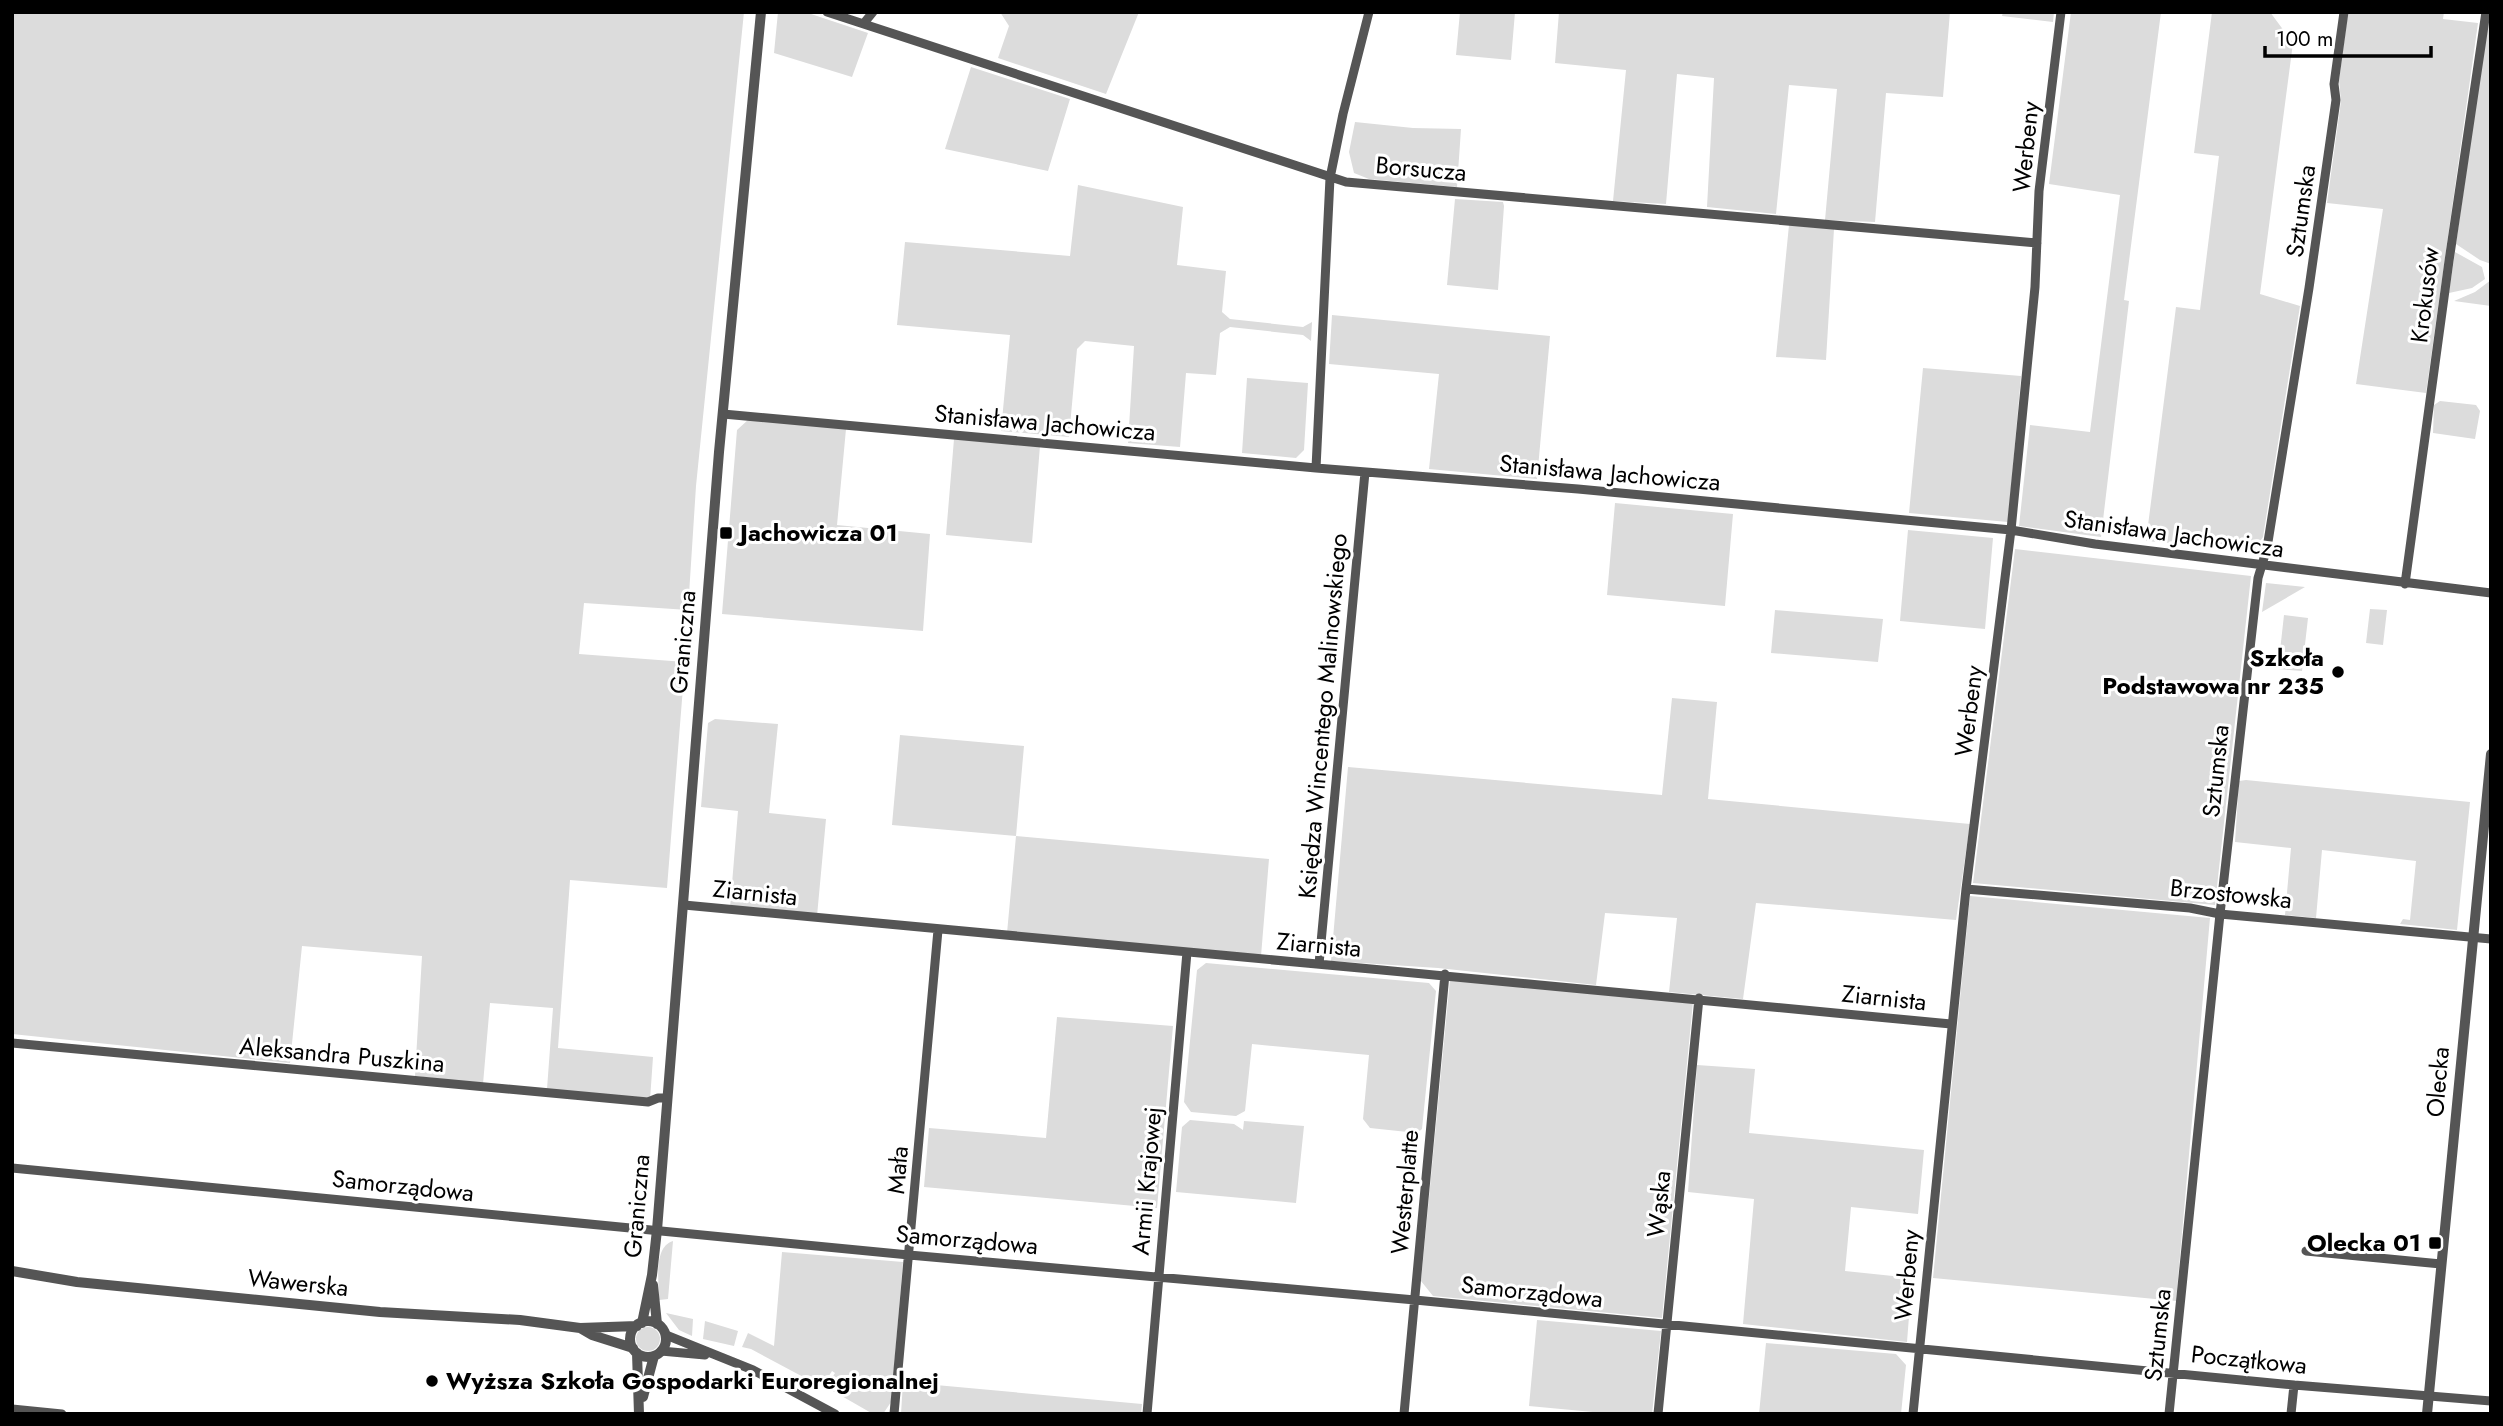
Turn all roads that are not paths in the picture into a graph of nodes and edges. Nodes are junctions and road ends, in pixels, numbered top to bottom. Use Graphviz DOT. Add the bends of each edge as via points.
graph roads {
  1 [pos="761,12"];
  2 [pos="827,12"];
  3 [pos="873,12"];
  4 [pos="1369,12"];
  5 [pos="2061,12"];
  6 [pos="2344,12"];
  7 [pos="2486,12"];
  8 [pos="864,23"];
  9 [pos="1330,178"];
  10 [pos="2037,243"];
  11 [pos="723,414"];
  12 [pos="1316,468"];
  13 [pos="1365,472"];
  14 [pos="2011,530"];
  15 [pos="2261,566"];
  16 [pos="2405,584"];
  17 [pos="2491,593"];
  18 [pos="2491,754"];
  19 [pos="1966,889"];
  20 [pos="684,905"];
  21 [pos="2220,914"];
  22 [pos="938,930"];
  23 [pos="2473,937"];
  24 [pos="2491,939"];
  25 [pos="1186,953"];
  26 [pos="1319,964"];
  27 [pos="1445,974"];
  28 [pos="1699,998"];
  29 [pos="1951,1024"];
  30 [pos="12,1043"];
  31 [pos="667,1098"];
  32 [pos="12,1168"];
  33 [pos="657,1230"];
  34 [pos="2306,1251"];
  35 [pos="909,1255"];
  36 [pos="2441,1264"];
  37 [pos="12,1271"];
  38 [pos="652,1275"];
  39 [pos="1158,1277"];
  40 [pos="1415,1300"];
  41 [pos="657,1324"];
  42 [pos="639,1325"];
  43 [pos="1667,1325"];
  44 [pos="580,1328"];
  45 [pos="666,1335"];
  46 [pos="1919,1349"];
  47 [pos="635,1350"];
  48 [pos="658,1353"];
  49 [pos="714,1356"];
  50 [pos="2173,1372"];
  51 [pos="2294,1385"];
  52 [pos="2428,1395"];
  53 [pos="2491,1401"];
  54 [pos="12,1409"];
  55 [pos="640,1410"];
  56 [pos="62,1414"];
  57 [pos="835,1414"];
  58 [pos="894,1414"];
  59 [pos="1147,1414"];
  60 [pos="1404,1414"];
  61 [pos="1658,1414"];
  62 [pos="1913,1414"];
  63 [pos="2169,1414"];
  64 [pos="2291,1414"];
  65 [pos="2427,1414"];
  1 -- 11 [label="street, Graniczna"];
  2 -- 8 [label="street, Borsucza"];
  3 -- 8 [label="street"];
  4 -- 9 [label="street"];
  5 -- 10 [label="street, Werbeny"];
  6 -- 15 [label="street, Sztumska" via="2309,288"];
  7 -- 16 [label="street, Krokusów"];
  8 -- 9 [label="street, Borsucza"];
  9 -- 10 [label="street, Borsucza"];
  9 -- 12 [label="street"];
  10 -- 14 [label="street, Werbeny"];
  11 -- 12 [label="street, Stanisława Jachowicza"];
  11 -- 20 [label="street, Graniczna"];
  12 -- 13 [label="street, Stanisława Jachowicza"];
  13 -- 14 [label="street, Stanisława Jachowicza"];
  13 -- 26 [label="street, Księdza Wincentego Malinowskiego"];
  14 -- 15 [label="street, Stanisława Jachowicza"];
  14 -- 19 [label="street, Werbeny"];
  15 -- 16 [label="street, Stanisława Jachowicza"];
  15 -- 21 [label="street, Sztumska"];
  16 -- 17 [label="street, Stanisława Jachowicza"];
  18 -- 23 [label="street, Olecka"];
  19 -- 21 [label="street, Brzostowska"];
  19 -- 29 [label="street, Werbeny"];
  20 -- 22 [label="street, Ziarnista"];
  20 -- 31 [label="street, Graniczna"];
  21 -- 23 [label="street, Brzostowska"];
  21 -- 50 [label="street, Sztumska"];
  22 -- 25 [label="street, Ziarnista"];
  22 -- 35 [label="street, Mała"];
  23 -- 24 [label="street, Brzostowska"];
  23 -- 36 [label="street, Olecka"];
  25 -- 26 [label="street, Ziarnista"];
  25 -- 39 [label="street, Armii Krajowej"];
  26 -- 27 [label="street, Ziarnista"];
  27 -- 28 [label="street, Ziarnista"];
  27 -- 40 [label="street, Westerplatte"];
  28 -- 29 [label="street, Ziarnista"];
  28 -- 43 [label="street, Wąska"];
  29 -- 46 [label="street, Werbeny"];
  30 -- 31 [label="street, Aleksandra Puszkina" via="648,1102"];
  31 -- 33 [label="street, Graniczna"];
  32 -- 33 [label="street, Samorządowa"];
  33 -- 35 [label="street, Samorządowa"];
  33 -- 38 [label="street, Graniczna"];
  34 -- 36 [label="street"];
  35 -- 39 [label="street, Samorządowa"];
  35 -- 58 [label="street, Mała"];
  36 -- 52 [label="street, Olecka"];
  37 -- 44 [label="street, Wawerska" via="113,1286"];
  38 -- 41 [label="street, Graniczna"];
  38 -- 42 [label="street, Graniczna"];
  39 -- 40 [label="street, Samorządowa"];
  39 -- 59 [label="street, Armii Krajowej"];
  40 -- 43 [label="street, Samorządowa"];
  40 -- 60 [label="street, Westerplatte"];
  41 -- 42 [label="street"];
  41 -- 45 [label="street"];
  42 -- 44 [label="street, Wawerska"];
  42 -- 47 [label="street" via="631,1336"];
  43 -- 46 [label="street, Samorządowa"];
  43 -- 61 [label="street, Wąska"];
  44 -- 47 [label="street, Wawerska"];
  45 -- 48 [label="street"];
  45 -- 49 [label="street"];
  46 -- 50 [label="street, Początkowa"];
  46 -- 62 [label="street, Werbeny"];
  47 -- 48 [label="street" via="642,1356"];
  47 -- 55 [label="street"];
  48 -- 49 [label="street"];
  48 -- 55 [label="street"];
  49 -- 57 [label="street" via="752,1370"];
  50 -- 51 [label="street, Początkowa"];
  50 -- 63 [label="street, Sztumska"];
  51 -- 52 [label="street, Początkowa"];
  51 -- 64 [label="street"];
  52 -- 53 [label="street, Początkowa"];
  52 -- 65 [label="street, Olecka"];
  54 -- 56 [label="street"];
}
